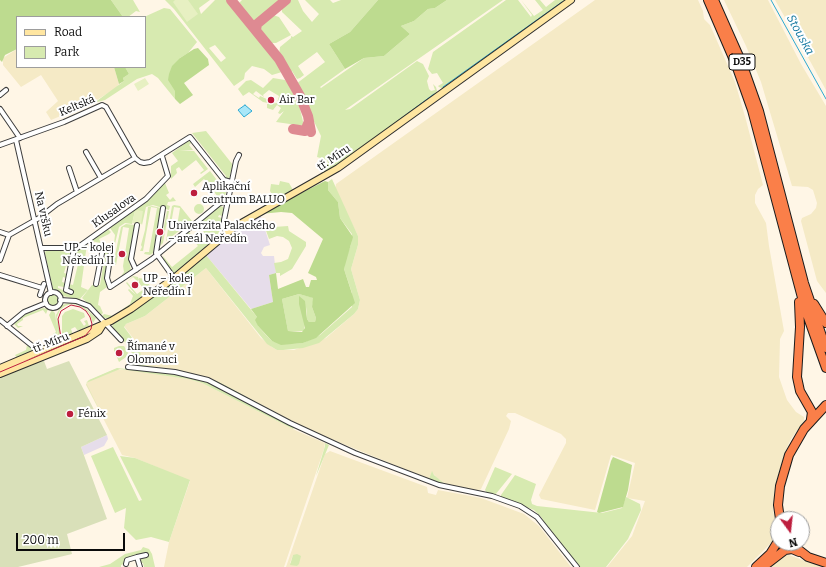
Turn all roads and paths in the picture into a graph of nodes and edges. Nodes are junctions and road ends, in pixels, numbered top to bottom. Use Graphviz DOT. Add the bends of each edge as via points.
graph roads {
  1 [pos="571,0"];
  2 [pos="708,0"];
  3 [pos="714,0"];
  4 [pos="6,90"];
  5 [pos="0,95"];
  6 [pos="0,109"];
  7 [pos="18,139"];
  8 [pos="0,145"];
  9 [pos="86,152"];
  10 [pos="162,156"];
  11 [pos="239,156"];
  12 [pos="135,158"];
  13 [pos="69,168"];
  14 [pos="101,178"];
  15 [pos="231,182"];
  16 [pos="77,192"];
  17 [pos="227,201"];
  18 [pos="163,208"];
  19 [pos="34,221"];
  20 [pos="137,225"];
  21 [pos="0,232"];
  22 [pos="227,233"];
  23 [pos="8,235"];
  24 [pos="41,248"];
  25 [pos="74,249"];
  26 [pos="157,255"];
  27 [pos="0,260"];
  28 [pos="136,270"];
  29 [pos="0,275"];
  30 [pos="174,278"];
  31 [pos="796,278"];
  32 [pos="804,283"];
  33 [pos="96,284"];
  34 [pos="71,292"];
  35 [pos="51,293"];
  36 [pos="40,295"];
  37 [pos="60,300"];
  38 [pos="46,303"];
  39 [pos="0,320"];
  40 [pos="826,323"];
  41 [pos="104,324"];
  42 [pos="7,326"];
  43 [pos="121,340"];
  44 [pos="35,348"];
  45 [pos="826,348"];
  46 [pos="128,367"];
  47 [pos="0,368"];
  48 [pos="826,368"];
  49 [pos="0,374"];
  50 [pos="826,405"];
  51 [pos="811,419"];
  52 [pos="780,511"];
  53 [pos="772,551"];
  54 [pos="799,552"];
  55 [pos="146,556"];
  56 [pos="138,558"];
  57 [pos="826,562"];
  58 [pos="126,564"];
  59 [pos="140,567"];
  60 [pos="577,567"];
  61 [pos="756,567"];
  62 [pos="763,567"];
  1 -- 22 [label="main road, tř. Míru" via="338,168 304,189 248,217"];
  2 -- 31 [label="highway, D35" via="752,110"];
  3 -- 32 [label="highway, D35" via="742,63 763,126"];
  4 -- 5 [label="street"];
  6 -- 7 [label="street"];
  7 -- 8 [label="street, Keltská"];
  7 -- 12 [label="street, Keltská" via="102,105"];
  7 -- 19 [label="street, Na vršku"];
  9 -- 14 [label="street"];
  10 -- 12 [label="street" via="146,163 141,163"];
  10 -- 15 [label="street" via="190,138 224,180"];
  10 -- 25 [label="street, Klusalova" via="168,177 146,199"];
  11 -- 15 [label="street"];
  12 -- 14 [label="street"];
  13 -- 16 [label="street"];
  14 -- 16 [label="street"];
  15 -- 17 [label="street"];
  16 -- 19 [label="street"];
  17 -- 22 [label="street" via="224,224"];
  17 -- 26 [label="street" via="220,203"];
  18 -- 26 [label="street"];
  19 -- 23 [label="street"];
  19 -- 24 [label="street, Na vršku"];
  20 -- 28 [label="street" via="131,259"];
  21 -- 23 [label="street"];
  22 -- 30 [label="main road, tř. Míru"];
  23 -- 27 [label="street"];
  24 -- 25 [label="street"];
  24 -- 35 [label="street, Na vršku"];
  25 -- 34 [label="street" via="66,290"];
  26 -- 28 [label="street"];
  26 -- 30 [label="street"];
  28 -- 33 [label="street" via="110,287 107,278 111,252 110,248 103,248"];
  29 -- 36 [label="street" via="43,286"];
  30 -- 41 [label="main road, tř. Míru" via="136,306"];
  31 -- 48 [label="highway, D35"];
  31 -- 51 [label="highway" via="800,319 797,378 802,395 812,412"];
  32 -- 40 [label="highway"];
  32 -- 45 [label="highway, D35"];
  35 -- 37 [label="street" via="57,294"];
  35 -- 38 [label="street" via="46,297"];
  37 -- 38 [label="street" via="59,305 54,308"];
  37 -- 41 [label="street" via="76,301 86,305"];
  38 -- 42 [label="street" via="24,312"];
  39 -- 42 [label="street"];
  41 -- 43 [label="street"];
  41 -- 47 [label="main road, tř. Míru"];
  41 -- 49 [label="main road, tř. Míru" via="97,333 87,339"];
  42 -- 44 [label="street"];
  46 -- 60 [label="street" via="181,373 208,380 290,423 355,453 439,485 492,496 520,506 537,517"];
  50 -- 51 [label="highway"];
  51 -- 52 [label="highway" via="796,441 784,470 779,494"];
  53 -- 61 [label="highway"];
  54 -- 57 [label="highway" via="813,560"];
  54 -- 62 [label="highway" via="785,550"];
  55 -- 56 [label="street"];
  56 -- 58 [label="street" via="127,560"];
  56 -- 59 [label="street"];
}
